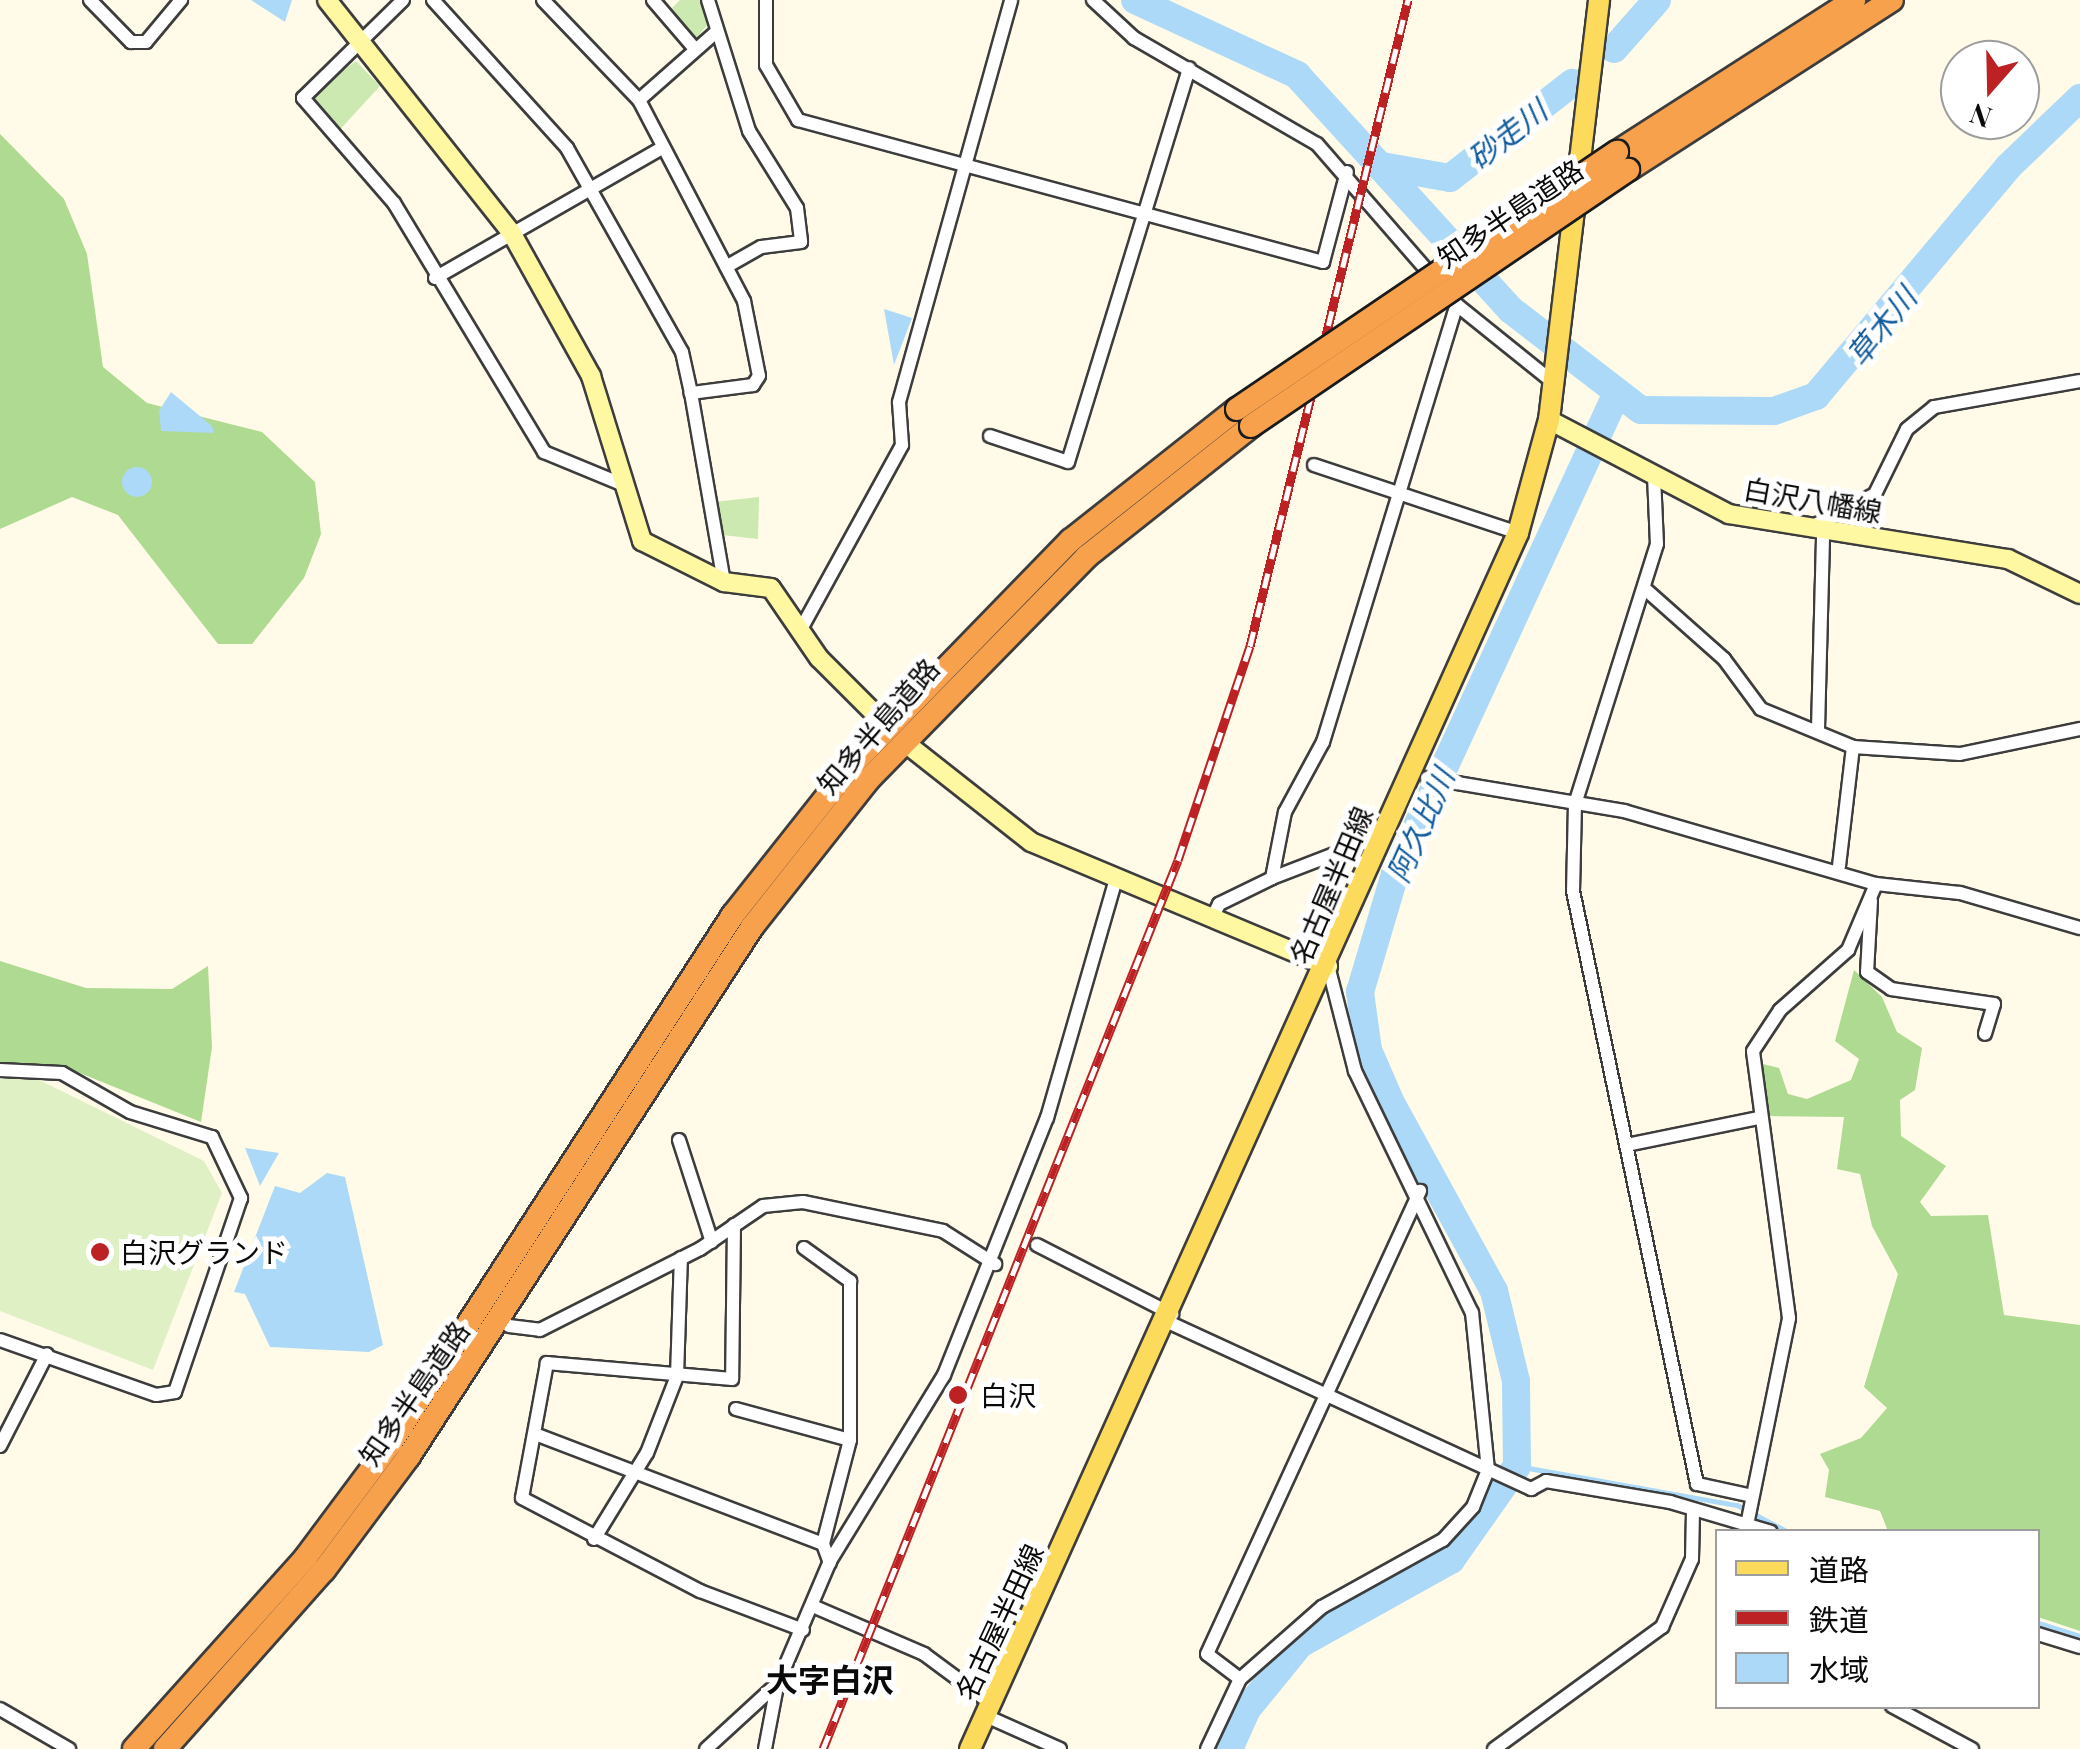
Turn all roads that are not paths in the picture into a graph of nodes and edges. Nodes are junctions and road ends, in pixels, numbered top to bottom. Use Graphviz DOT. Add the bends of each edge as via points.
graph roads {
  1 [pos="90,0"];
  2 [pos="181,0"];
  3 [pos="327,0"];
  4 [pos="403,0"];
  5 [pos="433,0"];
  6 [pos="543,0"];
  7 [pos="653,0"];
  8 [pos="708,0"];
  9 [pos="766,0"];
  10 [pos="1011,0"];
  11 [pos="1093,0"];
  12 [pos="1599,0"];
  13 [pos="1854,0"];
  14 [pos="1892,0"];
  15 [pos="715,33"];
  16 [pos="696,49"];
  17 [pos="360,50"];
  18 [pos="1188,68"];
  19 [pos="639,100"];
  20 [pos="662,148"];
  21 [pos="1623,161"];
  22 [pos="967,164"];
  23 [pos="1347,172"];
  24 [pos="590,188"];
  25 [pos="1144,211"];
  26 [pos="511,232"];
  27 [pos="726,267"];
  28 [pos="435,278"];
  29 [pos="1457,304"];
  30 [pos="1556,375"];
  31 [pos="2080,382"];
  32 [pos="691,393"];
  33 [pos="1244,418"];
  34 [pos="1549,420"];
  35 [pos="990,436"];
  36 [pos="1314,465"];
  37 [pos="1654,476"];
  38 [pos="619,484"];
  39 [pos="1399,494"];
  40 [pos="1814,532"];
  41 [pos="1518,533"];
  42 [pos="724,582"];
  43 [pos="1644,588"];
  44 [pos="2080,594"];
  45 [pos="801,629"];
  46 [pos="872,712"];
  47 [pos="1818,730"];
  48 [pos="2080,730"];
  49 [pos="1853,747"];
  50 [pos="913,749"];
  51 [pos="1427,777"];
  52 [pos="1575,804"];
  53 [pos="1381,836"];
  54 [pos="1838,866"];
  55 [pos="1272,878"];
  56 [pos="1116,879"];
  57 [pos="1876,884"];
  58 [pos="1871,901"];
  59 [pos="1212,918"];
  60 [pos="2080,928"];
  61 [pos="1328,966"];
  62 [pos="1986,1034"];
  63 [pos="0,1070"];
  64 [pos="1759,1118"];
  65 [pos="679,1140"];
  66 [pos="1627,1145"];
  67 [pos="1420,1191"];
  68 [pos="734,1225"];
  69 [pos="712,1242"];
  70 [pos="1037,1245"];
  71 [pos="804,1248"];
  72 [pos="681,1258"];
  73 [pos="995,1264"];
  74 [pos="1170,1318"];
  75 [pos="509,1326"];
  76 [pos="0,1340"];
  77 [pos="47,1354"];
  78 [pos="676,1376"];
  79 [pos="1326,1395"];
  80 [pos="736,1409"];
  81 [pos="535,1434"];
  82 [pos="850,1440"];
  83 [pos="0,1446"];
  84 [pos="1488,1470"];
  85 [pos="636,1471"];
  86 [pos="1753,1498"];
  87 [pos="1693,1510"];
  88 [pos="1749,1518"];
  89 [pos="1766,1529"];
  90 [pos="594,1538"];
  91 [pos="823,1544"];
  92 [pos="830,1563"];
  93 [pos="815,1607"];
  94 [pos="803,1630"];
  95 [pos="2040,1635"];
  96 [pos="2080,1647"];
  97 [pos="1240,1680"];
  98 [pos="778,1683"];
  99 [pos="0,1709"];
  100 [pos="1898,1709"];
  101 [pos="989,1710"];
  102 [pos="69,1749"];
  103 [pos="134,1749"];
  104 [pos="165,1749"];
  105 [pos="706,1749"];
  106 [pos="765,1749"];
  107 [pos="970,1749"];
  108 [pos="1060,1749"];
  109 [pos="1207,1749"];
  110 [pos="1494,1749"];
  111 [pos="1972,1749"];
  1 -- 2 [label="street" via="131,42 146,42"];
  3 -- 17 [label="street"];
  4 -- 17 [label="street"];
  5 -- 24 [label="street" via="567,148"];
  6 -- 19 [label="street"];
  7 -- 16 [label="street"];
  8 -- 15 [label="street"];
  9 -- 22 [label="street" via="766,64 798,120"];
  10 -- 22 [label="street"];
  11 -- 18 [label="street" via="1134,38"];
  12 -- 30 [label="main road, 名古屋半田線"];
  13 -- 21 [label="highway, 知多半島道路"];
  14 -- 21 [label="highway, 知多半島道路"];
  15 -- 16 [label="street"];
  15 -- 27 [label="street" via="755,144 797,208 801,242 761,247"];
  16 -- 19 [label="street"];
  17 -- 26 [label="street" via="476,178"];
  17 -- 28 [label="street" via="303,98 394,203"];
  18 -- 23 [label="street"];
  18 -- 25 [label="street"];
  19 -- 20 [label="street"];
  20 -- 24 [label="street"];
  20 -- 27 [label="street"];
  21 -- 33 [label="highway, 知多半島道路, bridge"];
  22 -- 25 [label="street"];
  22 -- 45 [label="street" via="898,402 902,444"];
  23 -- 25 [label="street" via="1324,262"];
  23 -- 29 [label="street"];
  24 -- 26 [label="street"];
  24 -- 32 [label="street" via="682,352"];
  25 -- 35 [label="street" via="1068,462"];
  26 -- 28 [label="street"];
  26 -- 38 [label="street" via="591,376"];
  27 -- 32 [label="street" via="744,301 758,376 753,385"];
  28 -- 38 [label="street" via="544,452"];
  29 -- 30 [label="street"];
  29 -- 39 [label="street"];
  30 -- 34 [label="main road, 名古屋半田線"];
  31 -- 40 [label="street" via="1934,407 1907,430 1875,494"];
  32 -- 42 [label="street"];
  33 -- 103 [label="highway, 知多半島道路" via="1056,554 852,765 733,915 391,1443 294,1572"];
  33 -- 104 [label="highway, 知多半島道路" via="1086,557 868,780 752,928 410,1456 324,1570"];
  34 -- 37 [label="street, 白沢八幡線"];
  34 -- 41 [label="main road, 名古屋半田線"];
  36 -- 39 [label="street"];
  37 -- 40 [label="street, 白沢八幡線" via="1729,514"];
  37 -- 43 [label="street" via="1657,544"];
  38 -- 42 [label="street" via="642,541"];
  39 -- 41 [label="street"];
  39 -- 55 [label="street" via="1323,742 1285,812"];
  40 -- 44 [label="street, 白沢八幡線" via="2008,560"];
  40 -- 47 [label="street"];
  41 -- 51 [label="main road, 名古屋半田線"];
  42 -- 45 [label="street" via="771,588"];
  43 -- 47 [label="street" via="1724,659 1752,702"];
  43 -- 52 [label="street"];
  45 -- 46 [label="street"];
  47 -- 49 [label="street"];
  48 -- 49 [label="street" via="1960,754"];
  49 -- 54 [label="street"];
  50 -- 56 [label="street" via="1010,832"];
  51 -- 52 [label="street"];
  51 -- 53 [label="main road, 名古屋半田線"];
  52 -- 54 [label="street"];
  52 -- 66 [label="street" via="1574,891"];
  53 -- 55 [label="street"];
  53 -- 61 [label="main road, 名古屋半田線"];
  54 -- 57 [label="street"];
  55 -- 59 [label="street" via="1219,904"];
  56 -- 59 [label="street"];
  56 -- 73 [label="street"];
  57 -- 58 [label="street"];
  57 -- 60 [label="street" via="1960,893"];
  58 -- 62 [label="street" via="1867,972 1891,989 1994,1004"];
  58 -- 64 [label="street" via="1848,950 1756,1042"];
  59 -- 61 [label="street"];
  61 -- 67 [label="street" via="1355,1071"];
  61 -- 74 [label="main road, 名古屋半田線"];
  63 -- 77 [label="street" via="62,1074 130,1112 212,1137 241,1198 175,1392 156,1395"];
  64 -- 66 [label="street"];
  64 -- 86 [label="street" via="1789,1318"];
  65 -- 69 [label="street"];
  66 -- 86 [label="street" via="1697,1484"];
  67 -- 79 [label="street"];
  67 -- 84 [label="street" via="1472,1313"];
  68 -- 69 [label="street"];
  68 -- 73 [label="street" via="763,1206 803,1202 942,1231"];
  68 -- 78 [label="street" via="732,1379"];
  69 -- 72 [label="street"];
  70 -- 74 [label="street"];
  71 -- 82 [label="street" via="850,1281"];
  72 -- 75 [label="street" via="540,1330"];
  72 -- 78 [label="street"];
  73 -- 92 [label="street" via="924,1414"];
  74 -- 79 [label="street"];
  74 -- 101 [label="main road, 名古屋半田線"];
  76 -- 77 [label="street"];
  77 -- 83 [label="street"];
  78 -- 81 [label="street" via="547,1363"];
  78 -- 85 [label="street"];
  79 -- 84 [label="street"];
  79 -- 97 [label="street" via="1207,1654"];
  80 -- 82 [label="street"];
  81 -- 85 [label="street"];
  81 -- 90 [label="street" via="525,1505"];
  82 -- 91 [label="street"];
  84 -- 87 [label="street" via="1525,1487 1546,1481"];
  84 -- 97 [label="street" via="1473,1508 1442,1540 1311,1614"];
  85 -- 90 [label="street"];
  85 -- 91 [label="street"];
  86 -- 88 [label="street"];
  87 -- 88 [label="street"];
  87 -- 110 [label="street" via="1692,1560 1662,1627"];
  88 -- 89 [label="street"];
  90 -- 94 [label="street"];
  91 -- 92 [label="street"];
  92 -- 93 [label="street"];
  93 -- 94 [label="street"];
  93 -- 101 [label="street" via="924,1654"];
  94 -- 98 [label="street"];
  95 -- 96 [label="street"];
  97 -- 109 [label="street"];
  98 -- 105 [label="street"];
  98 -- 106 [label="street"];
  99 -- 102 [label="street"];
  100 -- 111 [label="street"];
  101 -- 107 [label="main road, 名古屋半田線"];
  101 -- 108 [label="street"];
}
